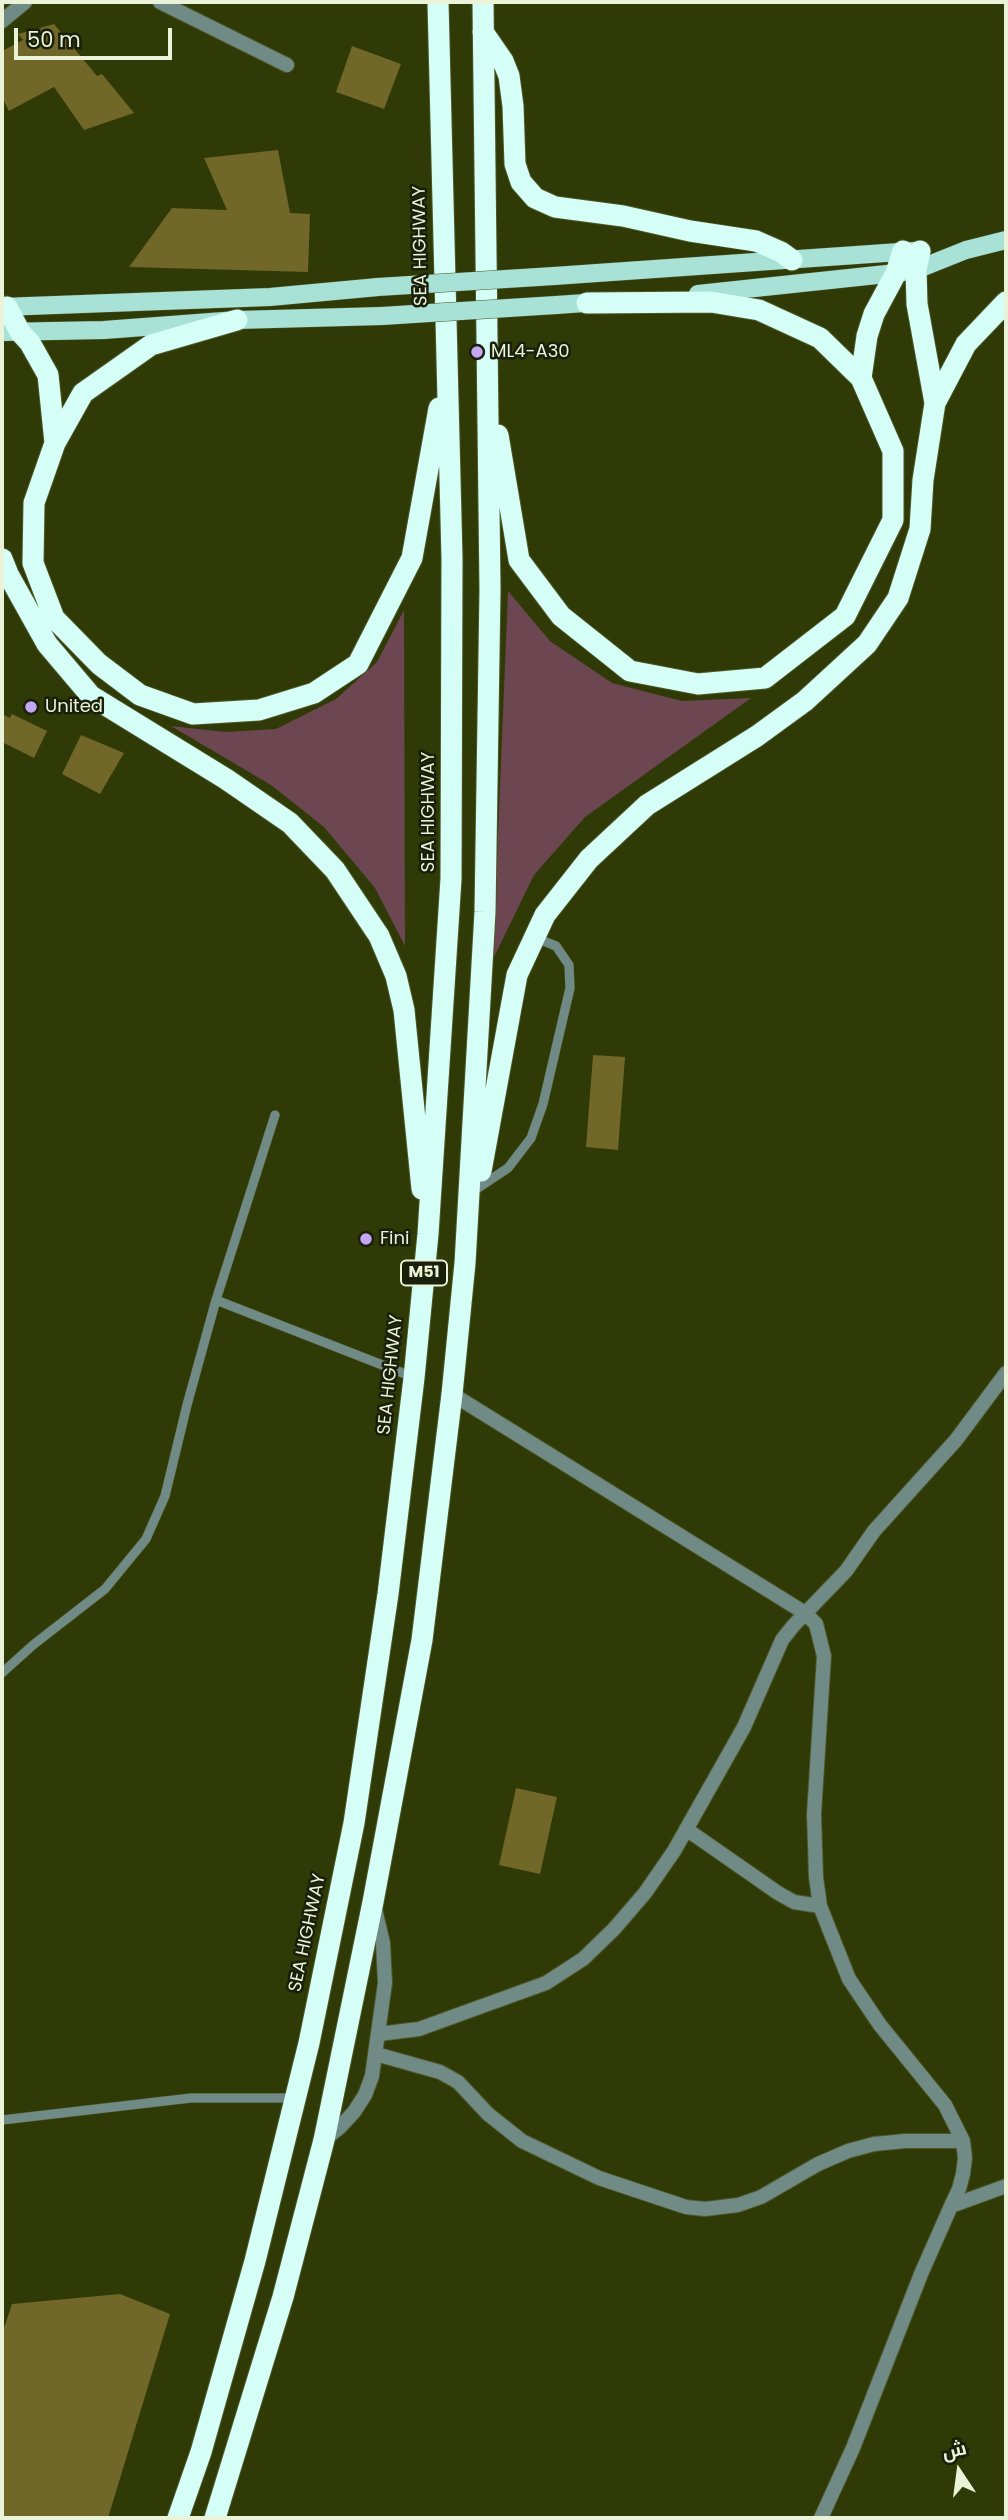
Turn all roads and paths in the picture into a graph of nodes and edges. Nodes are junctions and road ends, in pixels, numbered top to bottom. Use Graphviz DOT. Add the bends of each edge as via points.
graph roads {
  1 [pos="25,2"];
  2 [pos="160,2"];
  3 [pos="438,2"];
  4 [pos="483,2"];
  5 [pos="2,21"];
  6 [pos="483,32"];
  7 [pos="287,65"];
  8 [pos="1006,240"];
  9 [pos="792,260"];
  10 [pos="908,261"];
  11 [pos="1006,302"];
  12 [pos="587,303"];
  13 [pos="4,307"];
  14 [pos="237,320"];
  15 [pos="11,332"];
  16 [pos="446,364"];
  17 [pos="488,378"];
  18 [pos="860,378"];
  19 [pos="935,403"];
  20 [pos="55,443"];
  21 [pos="2,559"];
  22 [pos="535,937"];
  23 [pos="275,1115"];
  24 [pos="478,1188"];
  25 [pos="428,1234"];
  26 [pos="465,1263"];
  27 [pos="216,1300"];
  28 [pos="1006,1373"];
  29 [pos="414,1378"];
  30 [pos="452,1394"];
  31 [pos="805,1613"];
  32 [pos="2,1673"];
  33 [pos="686,1829"];
  34 [pos="373,1902"];
  35 [pos="820,1906"];
  36 [pos="379,2034"];
  37 [pos="376,2054"];
  38 [pos="295,2098"];
  39 [pos="2,2120"];
  40 [pos="324,2140"];
  41 [pos="963,2141"];
  42 [pos="1006,2186"];
  43 [pos="951,2206"];
  44 [pos="178,2518"];
  45 [pos="215,2518"];
  46 [pos="821,2518"];
  1 -- 5 [label="street"];
  2 -- 7 [label="street"];
  3 -- 16 [label="highway, SEA HIGHWAY / M51"];
  4 -- 6 [label="highway, M51"];
  6 -- 9 [label="highway" via="509,76 515,164 521,182 535,198 555,207 756,241"];
  6 -- 17 [label="highway, M51"];
  8 -- 10 [label="main road"];
  9 -- 10 [label="main road"];
  9 -- 13 [label="main road, bridge" via="270,297"];
  10 -- 12 [label="main road" via="736,292"];
  10 -- 18 [label="highway" via="874,314"];
  10 -- 19 [label="highway"];
  11 -- 19 [label="highway" via="966,344"];
  12 -- 14 [label="main road, bridge"];
  12 -- 18 [label="highway" via="711,302 759,310 820,338"];
  13 -- 15 [label="highway"];
  14 -- 15 [label="main road"];
  14 -- 20 [label="highway" via="151,345 83,393"];
  15 -- 20 [label="highway" via="30,343 48,375"];
  16 -- 20 [label="highway" via="412,558 358,664 314,693 259,710 193,714 140,695 99,664 54,618 33,563 34,503"];
  16 -- 25 [label="highway, SEA HIGHWAY / M51" via="452,558 452,879"];
  17 -- 18 [label="highway" via="519,560 561,616 629,671 698,684 765,678 845,616 892,520 893,451"];
  17 -- 26 [label="highway, M51" via="491,590 485,899"];
  19 -- 22 [label="highway" via="920,529 898,598 867,645 786,715 647,805 589,859 545,915"];
  21 -- 25 [label="highway" via="47,644 91,696 290,823 335,870 379,936 404,1010"];
  22 -- 24 [label="highway" via="517,975"];
  22 -- 24 [label="lane" via="556,947 569,965 570,988 531,1138 508,1167"];
  23 -- 27 [label="lane"];
  24 -- 26 [label="highway"];
  25 -- 29 [label="highway, SEA HIGHWAY / M51"];
  26 -- 30 [label="highway, M51"];
  27 -- 29 [label="lane"];
  27 -- 32 [label="lane" via="164,1496 146,1539 105,1588"];
  28 -- 31 [label="street" via="973,1420"];
  29 -- 38 [label="highway, SEA HIGHWAY / M51" via="354,1823"];
  30 -- 31 [label="street"];
  30 -- 34 [label="highway, M51" via="422,1640"];
  31 -- 33 [label="street" via="774,1655 744,1727"];
  31 -- 35 [label="street" via="816,1624 824,1656 814,1814"];
  33 -- 35 [label="street" via="778,1893 794,1902"];
  33 -- 36 [label="street" via="628,1913 599,1945 565,1972 438,2022"];
  34 -- 36 [label="street" via="385,1964"];
  34 -- 40 [label="highway, M51"];
  35 -- 41 [label="street" via="853,1985 945,2105"];
  36 -- 37 [label="street"];
  37 -- 40 [label="street" via="365,2095"];
  37 -- 41 [label="street" via="440,2072 458,2082 522,2141 599,2178 686,2207 738,2205 818,2164 874,2144"];
  38 -- 39 [label="lane" via="191,2098"];
  38 -- 44 [label="highway, SEA HIGHWAY / M51" via="252,2273"];
  40 -- 45 [label="highway, M51" via="283,2297"];
  41 -- 43 [label="street" via="963,2174"];
  42 -- 43 [label="street"];
  43 -- 46 [label="street"];
}
